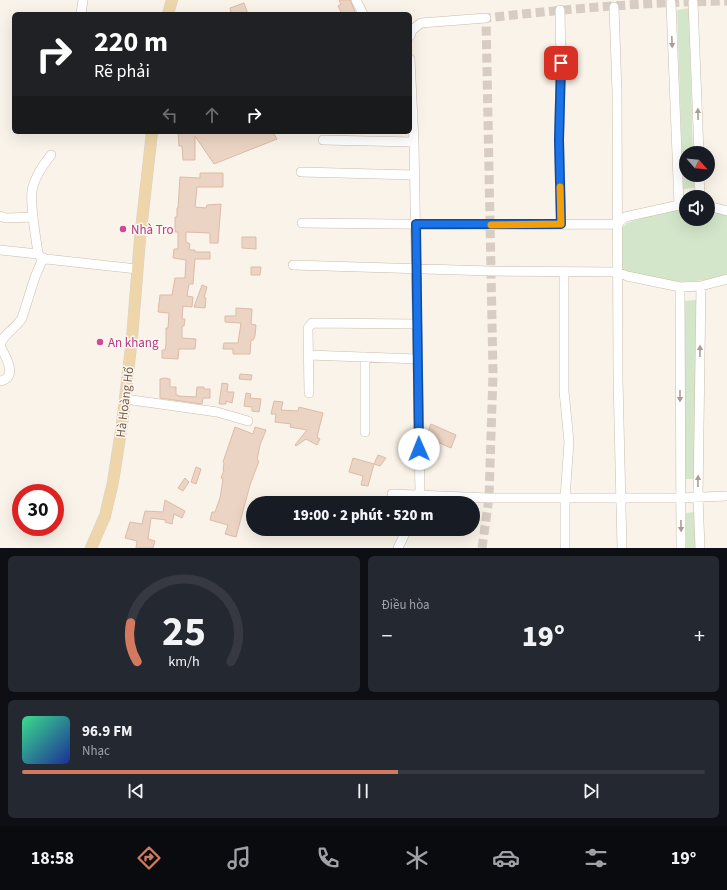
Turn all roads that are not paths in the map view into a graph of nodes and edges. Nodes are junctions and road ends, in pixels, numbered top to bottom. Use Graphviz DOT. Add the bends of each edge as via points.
graph roads {
  1 [pos="83,0"];
  2 [pos="172,0"];
  3 [pos="356,0"];
  4 [pos="693,2"];
  5 [pos="671,3"];
  6 [pos="614,7"];
  7 [pos="560,10"];
  8 [pos="81,12"];
  9 [pos="169,12"];
  10 [pos="362,12"];
  11 [pos="486,18"];
  12 [pos="412,30"];
  13 [pos="412,105"];
  14 [pos="152,134"];
  15 [pos="323,140"];
  16 [pos="414,142"];
  17 [pos="699,146"];
  18 [pos="52,155"];
  19 [pos="301,172"];
  20 [pos="414,175"];
  21 [pos="681,190"];
  22 [pos="679,206"];
  23 [pos="715,208"];
  24 [pos="727,211"];
  25 [pos="0,216"];
  26 [pos="33,217"];
  27 [pos="302,223"];
  28 [pos="416,224"];
  29 [pos="561,224"];
  30 [pos="617,224"];
  31 [pos="0,250"];
  32 [pos="41,256"];
  33 [pos="293,265"];
  34 [pos="416,268"];
  35 [pos="138,269"];
  36 [pos="564,272"];
  37 [pos="618,272"];
  38 [pos="727,279"];
  39 [pos="701,286"];
  40 [pos="680,287"];
  41 [pos="417,324"];
  42 [pos="308,355"];
  43 [pos="365,357"];
  44 [pos="418,359"];
  45 [pos="0,381"];
  46 [pos="309,394"];
  47 [pos="130,399"];
  48 [pos="248,421"];
  49 [pos="365,432"];
  50 [pos="392,494"];
  51 [pos="402,496"];
  52 [pos="418,496"];
  53 [pos="727,496"];
  54 [pos="698,497"];
  55 [pos="480,498"];
  56 [pos="565,498"];
  57 [pos="621,498"];
  58 [pos="680,498"];
  59 [pos="403,536"];
  60 [pos="91,548"];
  61 [pos="398,548"];
  62 [pos="565,548"];
  63 [pos="622,548"];
  64 [pos="681,548"];
  65 [pos="700,548"];
  1 -- 8 [label="street"];
  2 -- 9 [label="main road"];
  3 -- 10 [label="street"];
  17 -- 4 [label="street, one-way"];
  5 -- 21 [label="street, one-way"];
  6 -- 30 [label="street"];
  7 -- 29 [label="street"];
  11 -- 12 [label="street" via="421,23"];
  13 -- 16 [label="street"];
  14 -- 35 [label="main road, Hà Hoàng Hổ"];
  15 -- 16 [label="street"];
  16 -- 20 [label="street"];
  18 -- 26 [label="street" via="44,163 34,183"];
  19 -- 20 [label="street"];
  20 -- 28 [label="street"];
  22 -- 30 [label="street" via="625,217"];
  23 -- 24 [label="street"];
  25 -- 26 [label="street"];
  26 -- 32 [label="street"];
  27 -- 28 [label="street"];
  28 -- 29 [label="street"];
  28 -- 34 [label="street"];
  29 -- 30 [label="street"];
  30 -- 37 [label="street"];
  31 -- 32 [label="street"];
  32 -- 35 [label="street"];
  32 -- 45 [label="street" via="22,318 5,336 0,346 10,364 10,371 5,380"];
  33 -- 34 [label="street"];
  34 -- 36 [label="street"];
  34 -- 41 [label="street"];
  35 -- 47 [label="main road, Hà Hoàng Hổ"];
  36 -- 37 [label="street"];
  36 -- 56 [label="street" via="564,391 569,442"];
  37 -- 40 [label="street"];
  37 -- 57 [label="street"];
  38 -- 39 [label="street"];
  39 -- 40 [label="street"];
  54 -- 39 [label="street, one-way"];
  40 -- 58 [label="street, one-way"];
  41 -- 42 [label="street" via="312,323 308,328"];
  41 -- 44 [label="street"];
  42 -- 43 [label="street"];
  42 -- 46 [label="street"];
  43 -- 44 [label="street"];
  43 -- 49 [label="street"];
  44 -- 52 [label="street"];
  47 -- 48 [label="street" via="217,412"];
  47 -- 60 [label="main road, Hà Hoàng Hổ" via="105,516"];
  50 -- 51 [label="street"];
  53 -- 54 [label="street"];
  54 -- 58 [label="street"];
  54 -- 65 [label="street"];
  55 -- 56 [label="street"];
  56 -- 57 [label="street"];
  56 -- 62 [label="street"];
  57 -- 58 [label="street"];
  57 -- 63 [label="street"];
  58 -- 64 [label="street, one-way"];
  59 -- 61 [label="street"];
}
